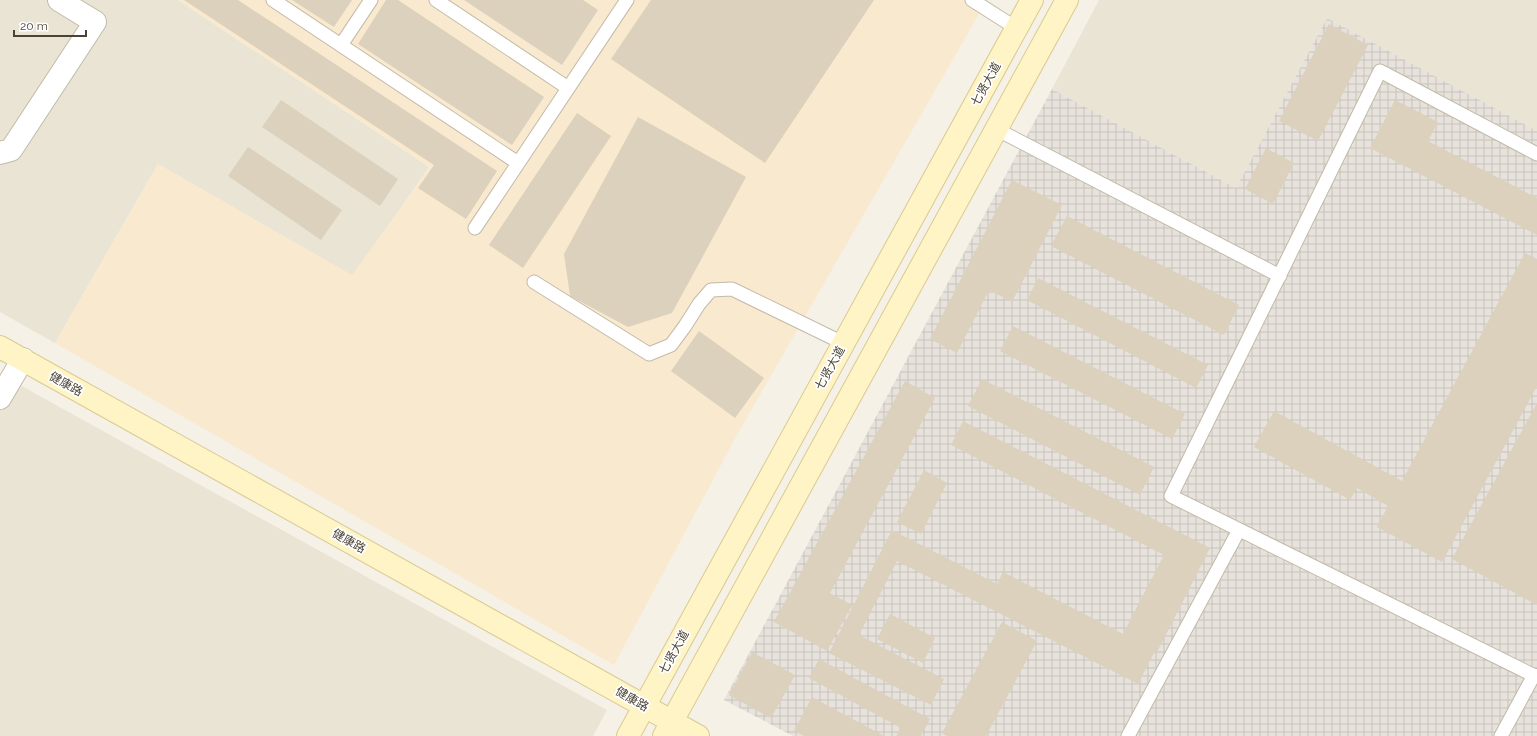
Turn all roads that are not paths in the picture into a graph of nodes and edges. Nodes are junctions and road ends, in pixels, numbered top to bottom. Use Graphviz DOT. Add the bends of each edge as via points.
graph roads {
  1 [pos="59,0"];
  2 [pos="274,0"];
  3 [pos="371,0"];
  4 [pos="436,0"];
  5 [pos="627,0"];
  6 [pos="972,0"];
  7 [pos="1032,0"];
  8 [pos="1067,0"];
  9 [pos="1016,28"];
  10 [pos="341,45"];
  11 [pos="568,88"];
  12 [pos="996,129"];
  13 [pos="0,153"];
  14 [pos="1537,154"];
  15 [pos="518,163"];
  16 [pos="474,228"];
  17 [pos="1280,276"];
  18 [pos="534,282"];
  19 [pos="843,343"];
  20 [pos="0,347"];
  21 [pos="23,359"];
  22 [pos="0,398"];
  23 [pos="1239,530"];
  24 [pos="1535,676"];
  25 [pos="645,706"];
  26 [pos="668,729"];
  27 [pos="628,736"];
  28 [pos="698,736"];
  29 [pos="1128,736"];
  30 [pos="1501,736"];
  1 -- 13 [label="street" via="95,22 10,150"];
  2 -- 10 [label="lane"];
  3 -- 10 [label="lane"];
  4 -- 11 [label="lane"];
  5 -- 11 [label="lane"];
  6 -- 9 [label="lane"];
  7 -- 9 [label="main road, 七贤大道"];
  8 -- 12 [label="main road"];
  9 -- 19 [label="main road, 七贤大道"];
  10 -- 15 [label="lane"];
  11 -- 15 [label="lane"];
  12 -- 17 [label="lane"];
  12 -- 26 [label="main road"];
  14 -- 17 [label="lane" via="1380,71"];
  15 -- 16 [label="lane"];
  17 -- 23 [label="lane" via="1171,496"];
  18 -- 19 [label="lane" via="649,354 671,345 711,290 732,289"];
  19 -- 25 [label="main road, 七贤大道"];
  20 -- 21 [label="main road, 健康路"];
  21 -- 22 [label="street"];
  21 -- 25 [label="main road, 健康路"];
  23 -- 24 [label="lane"];
  23 -- 29 [label="lane"];
  24 -- 30 [label="lane"];
  25 -- 26 [label="main road, 健康路"];
  25 -- 27 [label="main road, 七贤大道"];
  26 -- 28 [label="main road, 健康路"];
}
